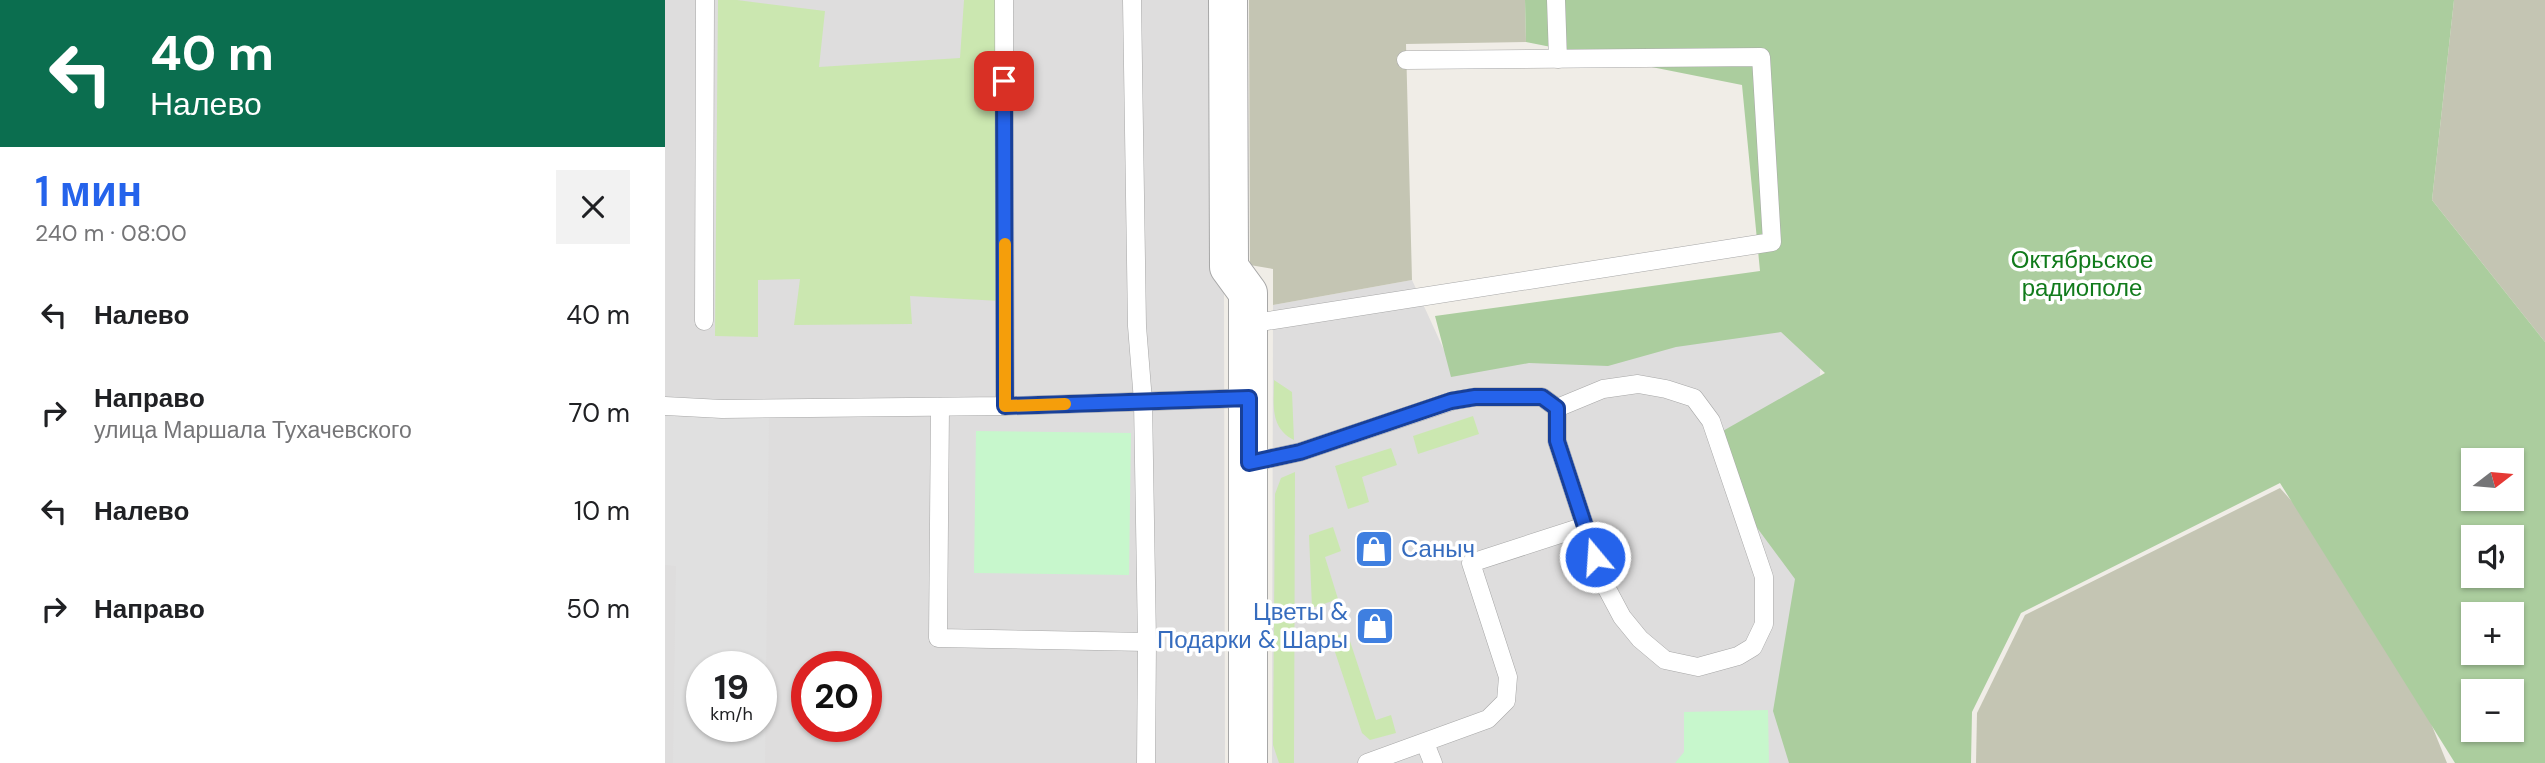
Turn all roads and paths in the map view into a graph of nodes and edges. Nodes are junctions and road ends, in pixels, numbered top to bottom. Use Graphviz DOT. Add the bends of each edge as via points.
graph roads {
  1 [pos="705,0"];
  2 [pos="1004,0"];
  3 [pos="1132,0"];
  4 [pos="1228,0"];
  5 [pos="1556,0"];
  6 [pos="1558,59"];
  7 [pos="1406,60"];
  8 [pos="704,321"];
  9 [pos="1248,324"];
  10 [pos="1249,398"];
  11 [pos="1143,401"];
  12 [pos="665,406"];
  13 [pos="1005,406"];
  14 [pos="940,407"];
  15 [pos="1557,408"];
  16 [pos="1249,463"];
  17 [pos="1585,526"];
  18 [pos="1147,642"];
  19 [pos="1425,743"];
  20 [pos="1146,763"];
  21 [pos="1248,763"];
  22 [pos="1367,763"];
  23 [pos="1433,763"];
  1 -- 8 [label="lane"];
  2 -- 13 [label="lane"];
  3 -- 11 [label="lane" via="1137,326"];
  4 -- 9 [label="street" via="1229,267 1248,293"];
  5 -- 6 [label="lane"];
  6 -- 7 [label="lane"];
  6 -- 9 [label="lane" via="1761,57 1772,242"];
  9 -- 10 [label="street"];
  10 -- 11 [label="lane"];
  10 -- 16 [label="street"];
  11 -- 13 [label="lane"];
  11 -- 18 [label="lane"];
  12 -- 14 [label="lane"];
  13 -- 14 [label="lane"];
  14 -- 18 [label="lane" via="938,638"];
  15 -- 16 [label="lane" via="1542,397 1463,399 1300,452"];
  15 -- 17 [label="lane" via="1557,441"];
  15 -- 17 [label="lane" via="1603,389 1638,384 1694,398 1711,421 1764,577 1763,624 1753,647 1698,667 1665,660 1622,617 1606,587"];
  16 -- 21 [label="street"];
  17 -- 19 [label="lane" via="1471,563 1508,677 1506,701 1488,719"];
  18 -- 20 [label="lane"];
  19 -- 22 [label="lane"];
  19 -- 23 [label="lane"];
}
